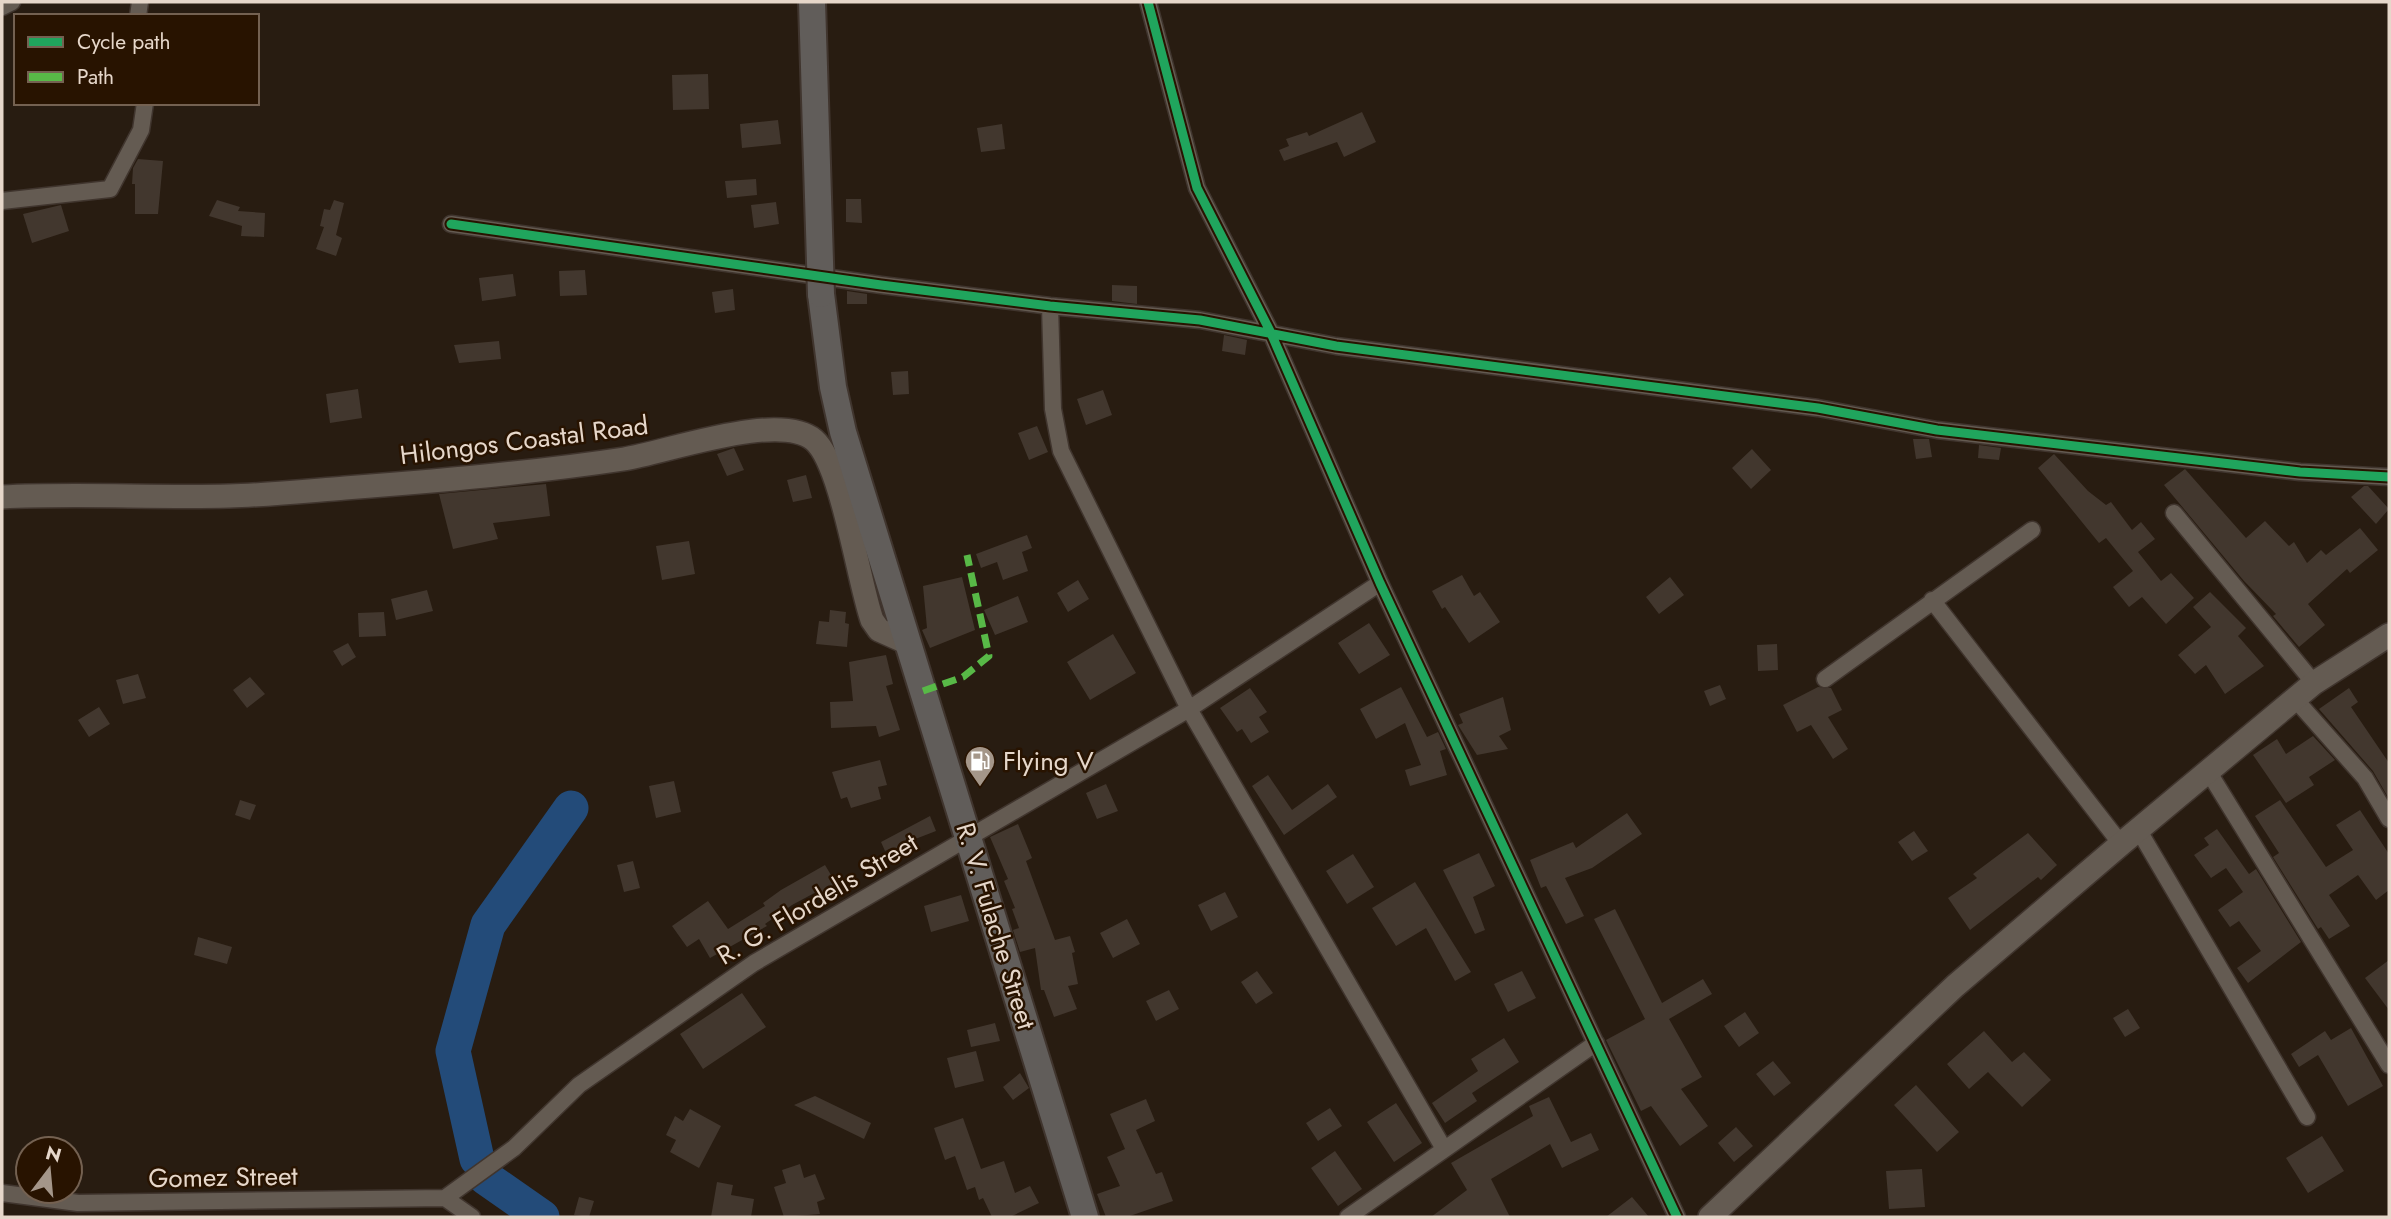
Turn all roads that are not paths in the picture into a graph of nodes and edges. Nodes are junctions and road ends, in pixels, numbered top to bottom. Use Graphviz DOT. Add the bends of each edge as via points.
graph roads {
  1 [pos="12,2"];
  2 [pos="812,2"];
  3 [pos="1148,2"];
  4 [pos="2,7"];
  5 [pos="145,105"];
  6 [pos="2,201"];
  7 [pos="451,224"];
  8 [pos="1050,306"];
  9 [pos="1270,331"];
  10 [pos="2389,477"];
  11 [pos="2,497"];
  12 [pos="2174,513"];
  13 [pos="2032,530"];
  14 [pos="1380,583"];
  15 [pos="1932,600"];
  16 [pos="2389,635"];
  17 [pos="907,639"];
  18 [pos="1825,678"];
  19 [pos="2314,683"];
  20 [pos="2295,699"];
  21 [pos="1189,709"];
  22 [pos="2208,771"];
  23 [pos="2389,819"];
  24 [pos="969,836"];
  25 [pos="2129,837"];
  26 [pos="1596,1043"];
  27 [pos="2389,1065"];
  28 [pos="2306,1117"];
  29 [pos="1444,1149"];
  30 [pos="2,1193"];
  31 [pos="445,1198"];
  32 [pos="472,1217"];
  33 [pos="1085,1217"];
  34 [pos="1348,1217"];
  35 [pos="1677,1217"];
  36 [pos="1710,1217"];
  1 -- 4 [label="street"];
  2 -- 17 [label="main road, R. V. Fulache Street, bridge" via="821,294 833,387"];
  3 -- 9 [label="street" via="1197,188"];
  5 -- 6 [label="street" via="141,130 110,189"];
  7 -- 8 [label="street"];
  8 -- 9 [label="street"];
  8 -- 21 [label="street" via="1054,409 1062,451"];
  9 -- 10 [label="street" via="1336,346 1818,408 1937,430 2300,472"];
  9 -- 14 [label="street"];
  11 -- 17 [label="street, Hilongos Coastal Road" via="231,496 413,483 617,460 744,432 784,429 802,433 822,449 834,477 872,620 879,630"];
  12 -- 19 [label="street"];
  13 -- 15 [label="street"];
  14 -- 21 [label="street, R. G. Flordelis Street"];
  14 -- 26 [label="street"];
  15 -- 18 [label="street"];
  15 -- 25 [label="street"];
  16 -- 19 [label="street"];
  17 -- 24 [label="main road, R. V. Fulache Street"];
  19 -- 20 [label="street"];
  20 -- 22 [label="street"];
  20 -- 23 [label="street" via="2365,778"];
  21 -- 24 [label="street, R. G. Flordelis Street"];
  21 -- 29 [label="street"];
  22 -- 25 [label="street"];
  22 -- 27 [label="street"];
  24 -- 31 [label="street, R. G. Flordelis Street" via="754,963 579,1085 514,1148"];
  24 -- 33 [label="main road, R. V. Fulache Street"];
  25 -- 28 [label="street"];
  25 -- 36 [label="street" via="1955,986"];
  26 -- 29 [label="street"];
  26 -- 35 [label="street"];
  29 -- 34 [label="street"];
  30 -- 31 [label="street, Gomez Street" via="78,1203"];
  31 -- 32 [label="street"];
}
